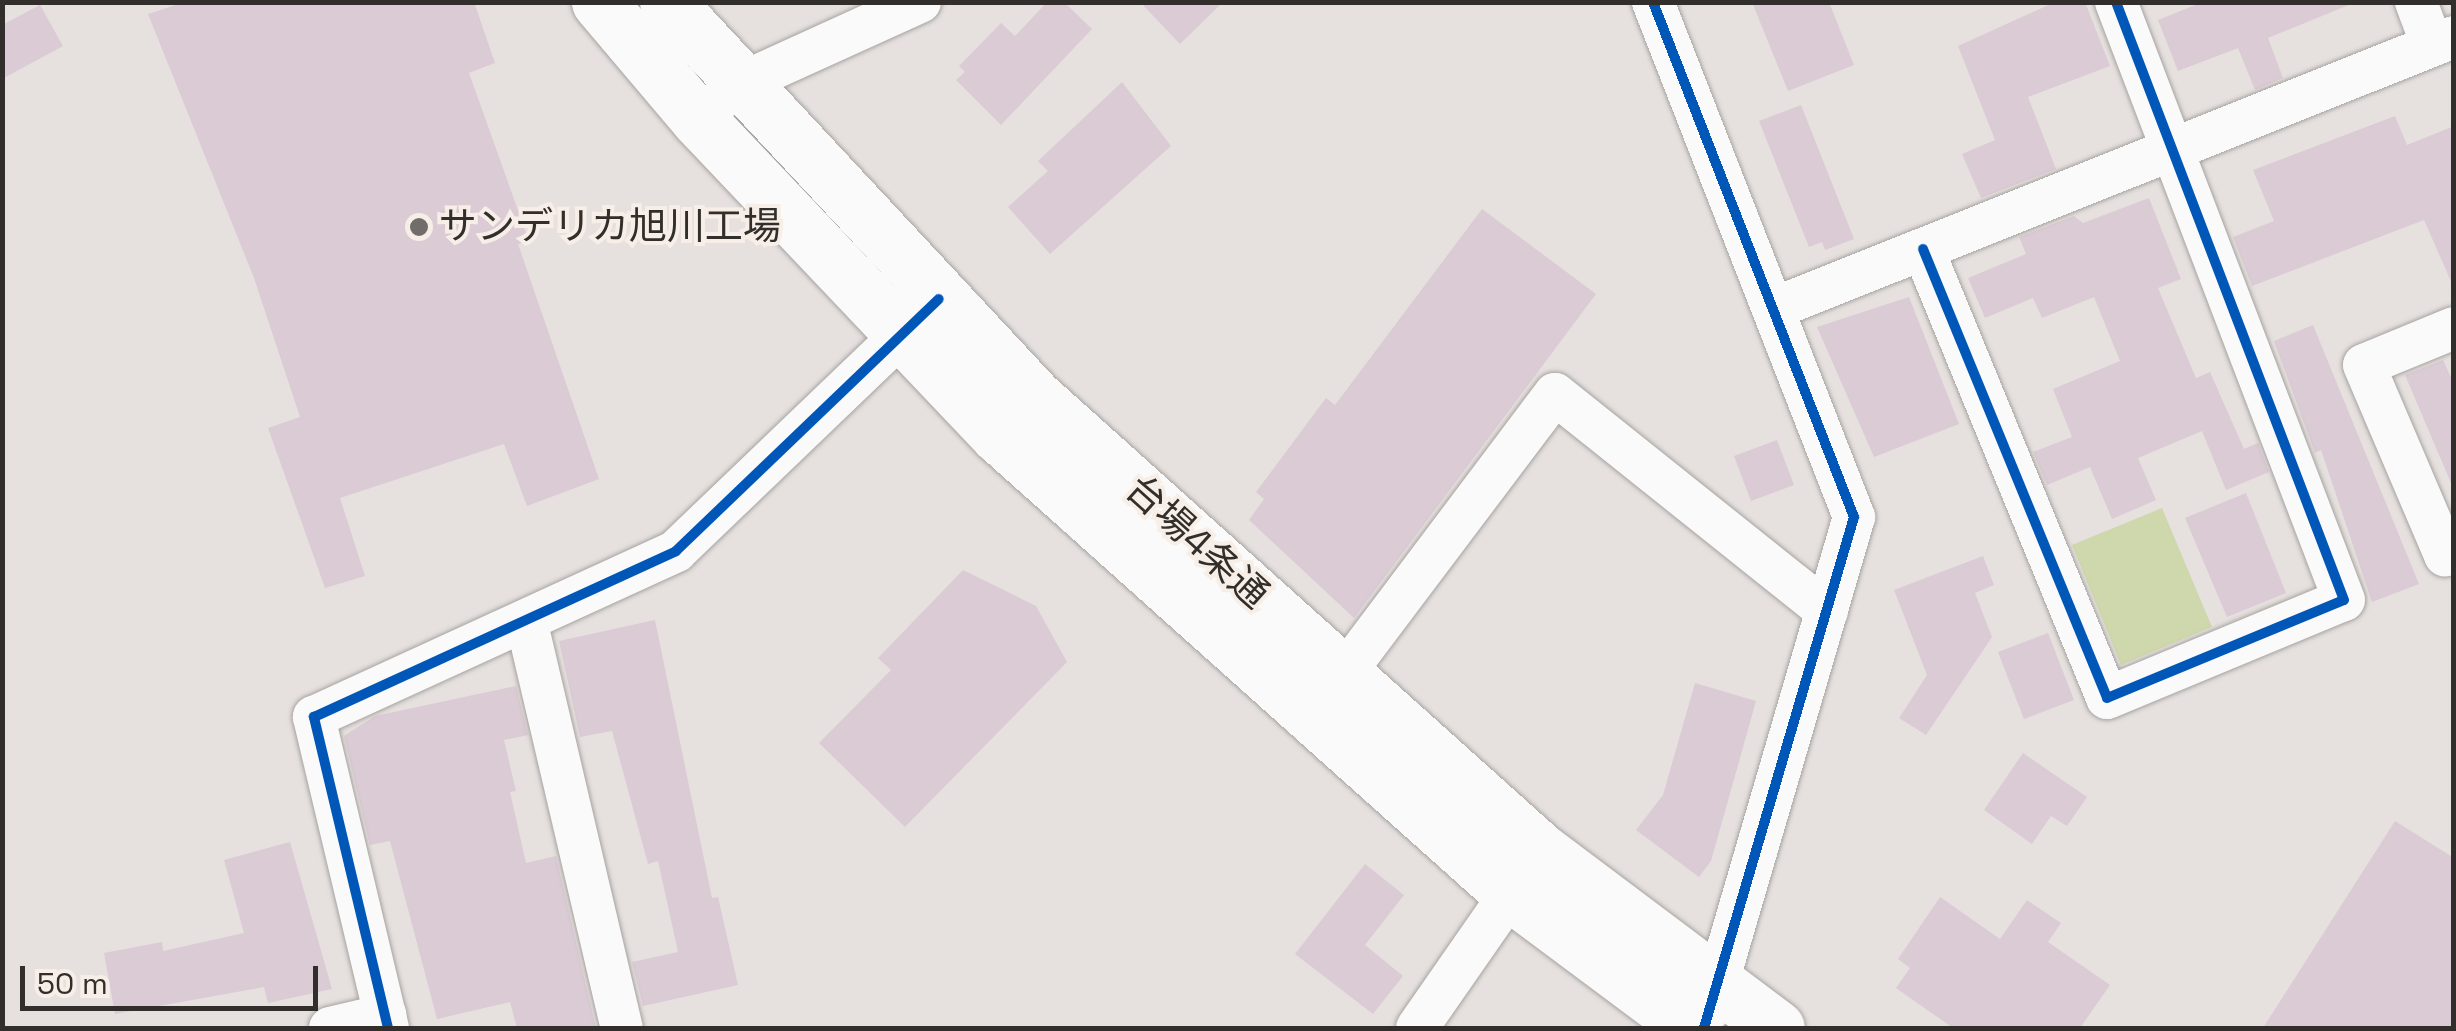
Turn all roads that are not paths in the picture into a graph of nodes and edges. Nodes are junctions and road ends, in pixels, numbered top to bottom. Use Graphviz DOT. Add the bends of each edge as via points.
graph roads {
  1 [pos="599,2"];
  2 [pos="667,2"];
  3 [pos="920,2"];
  4 [pos="1653,2"];
  5 [pos="2116,2"];
  6 [pos="2416,2"];
  7 [pos="2443,41"];
  8 [pos="718,102"];
  9 [pos="2173,149"];
  10 [pos="1923,249"];
  11 [pos="940,300"];
  12 [pos="1775,308"];
  13 [pos="2454,328"];
  14 [pos="900,335"];
  15 [pos="2454,552"];
  16 [pos="1827,612"];
  17 [pos="527,624"];
  18 [pos="1328,695"];
  19 [pos="1540,850"];
  20 [pos="1511,894"];
  21 [pos="1704,1015"];
  22 [pos="386,1022"];
  23 [pos="330,1028"];
  24 [pos="622,1028"];
  25 [pos="1416,1028"];
  26 [pos="1777,1028"];
  1 -- 8 [label="highway, 台場4条通"];
  2 -- 8 [label="highway, 台場4条通"];
  3 -- 8 [label="street"];
  4 -- 12 [label="street"];
  5 -- 9 [label="street"];
  6 -- 7 [label="street"];
  7 -- 9 [label="street"];
  8 -- 11 [label="highway, 台場4条通"];
  8 -- 14 [label="highway, 台場4条通"];
  9 -- 10 [label="street"];
  9 -- 10 [label="street" via="2344,600 2106,698"];
  10 -- 12 [label="street"];
  11 -- 14 [label="street"];
  11 -- 18 [label="highway, 台場4条通"];
  12 -- 16 [label="street" via="1854,517"];
  13 -- 15 [label="street" via="2364,364 2445,555"];
  14 -- 17 [label="street" via="676,550"];
  14 -- 18 [label="highway, 台場4条通" via="999,436"];
  16 -- 18 [label="street" via="1555,394"];
  16 -- 21 [label="street"];
  17 -- 22 [label="street" via="314,718"];
  17 -- 24 [label="street"];
  18 -- 19 [label="highway, 台場4条通"];
  18 -- 20 [label="highway, 台場4条通"];
  19 -- 20 [label="street"];
  19 -- 21 [label="highway, 台場4条通"];
  20 -- 21 [label="highway, 台場4条通"];
  20 -- 25 [label="street"];
  21 -- 26 [label="highway, 台場4条通"];
  22 -- 23 [label="street"];
}
